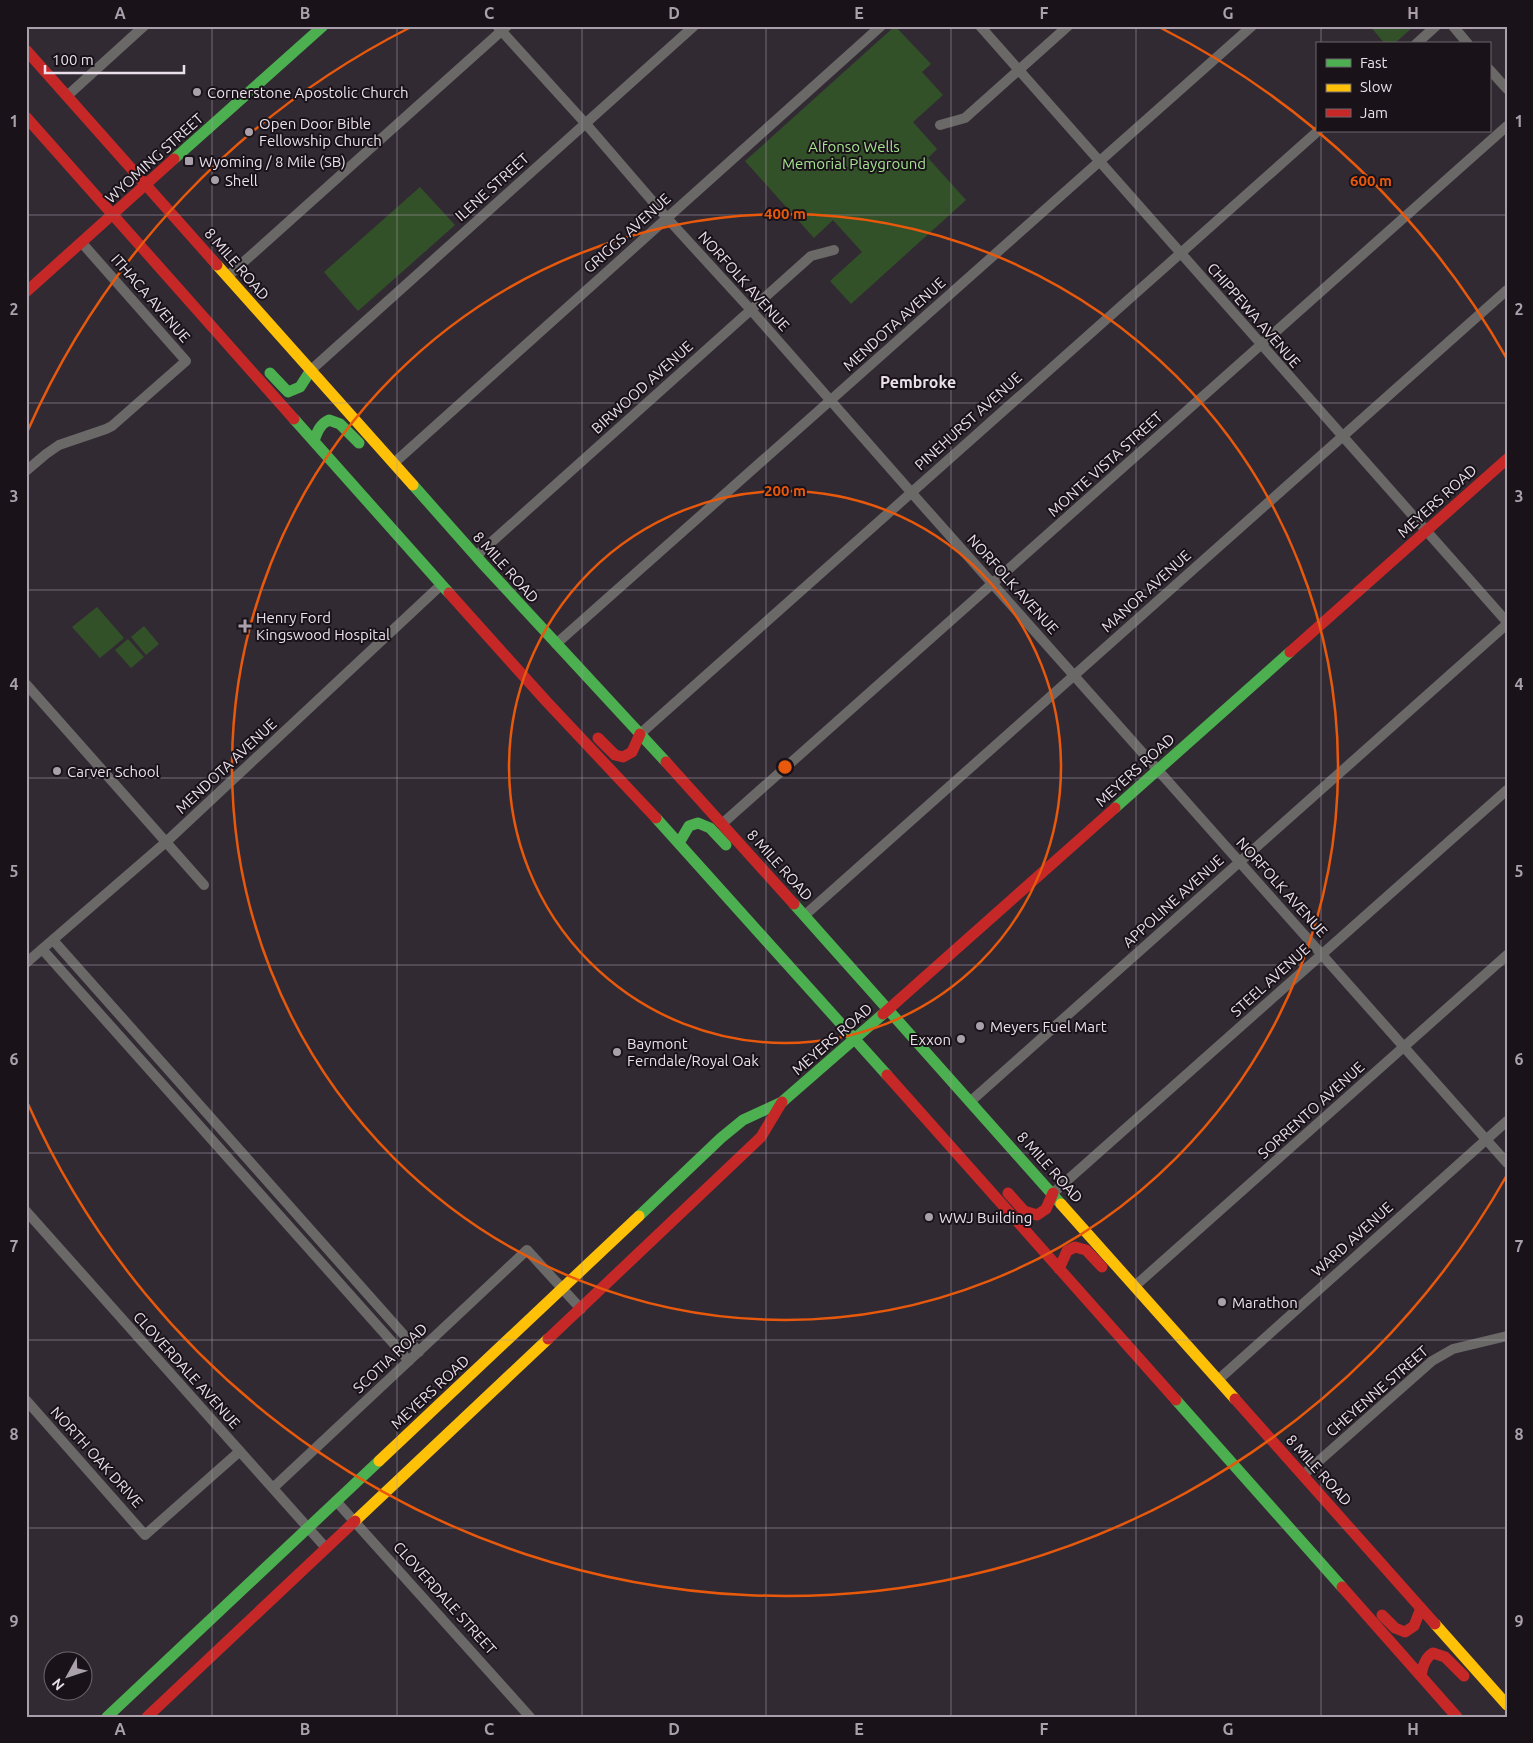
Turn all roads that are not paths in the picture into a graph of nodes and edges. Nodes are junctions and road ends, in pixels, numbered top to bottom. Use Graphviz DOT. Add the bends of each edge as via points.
graph roads {
  1 [pos="144,26"];
  2 [pos="323,26"];
  3 [pos="694,26"];
  4 [pos="881,26"];
  5 [pos="980,26"];
  6 [pos="1068,26"];
  7 [pos="1252,26"];
  8 [pos="1436,26"];
  9 [pos="1453,26"];
  10 [pos="502,28"];
  11 [pos="1418,42"];
  12 [pos="1466,42"];
  13 [pos="26,50"];
  14 [pos="1018,70"];
  15 [pos="1490,70"];
  16 [pos="1507,89"];
  17 [pos="67,96"];
  18 [pos="26,117"];
  19 [pos="586,124"];
  20 [pos="940,125"];
  21 [pos="1507,126"];
  22 [pos="1317,132"];
  23 [pos="1099,162"];
  24 [pos="115,168"];
  25 [pos="135,172"];
  26 [pos="147,185"];
  27 [pos="113,215"];
  28 [pos="667,218"];
  29 [pos="82,243"];
  30 [pos="834,250"];
  31 [pos="1180,253"];
  32 [pos="162,269"];
  33 [pos="182,274"];
  34 [pos="228,276"];
  35 [pos="1507,290"];
  36 [pos="26,292"];
  37 [pos="751,310"];
  38 [pos="1261,346"];
  39 [pos="265,368"];
  40 [pos="311,370"];
  41 [pos="831,400"];
  42 [pos="1342,437"];
  43 [pos="314,441"];
  44 [pos="364,449"];
  45 [pos="1507,459"];
  46 [pos="394,463"];
  47 [pos="26,471"];
  48 [pos="402,491"];
  49 [pos="911,492"];
  50 [pos="430,505"];
  51 [pos="1426,531"];
  52 [pos="476,556"];
  53 [pos="993,584"];
  54 [pos="441,585"];
  55 [pos="1507,623"];
  56 [pos="556,644"];
  57 [pos="518,670"];
  58 [pos="1074,676"];
  59 [pos="26,684"];
  60 [pos="555,693"];
  61 [pos="592,732"];
  62 [pos="640,734"];
  63 [pos="1158,770"];
  64 [pos="1507,790"];
  65 [pos="723,823"];
  66 [pos="166,842"];
  67 [pos="680,843"];
  68 [pos="1240,862"];
  69 [pos="204,885"];
  70 [pos="805,915"];
  71 [pos="53,940"];
  72 [pos="42,949"];
  73 [pos="1322,954"];
  74 [pos="1507,955"];
  75 [pos="26,963"];
  76 [pos="877,996"];
  77 [pos="889,1009"];
  78 [pos="128,1024"];
  79 [pos="117,1034"];
  80 [pos="855,1038"];
  81 [pos="1404,1047"];
  82 [pos="868,1053"];
  83 [pos="888,1058"];
  84 [pos="187,1090"];
  85 [pos="176,1100"];
  86 [pos="971,1101"];
  87 [pos="782,1102"];
  88 [pos="1507,1121"];
  89 [pos="1486,1140"];
  90 [pos="245,1156"];
  91 [pos="1507,1163"];
  92 [pos="234,1166"];
  93 [pos="1000,1184"];
  94 [pos="1053,1193"];
  95 [pos="26,1211"];
  96 [pos="1059,1268"];
  97 [pos="1109,1276"];
  98 [pos="356,1280"];
  99 [pos="1135,1286"];
  100 [pos="562,1288"];
  101 [pos="345,1290"];
  102 [pos="581,1308"];
  103 [pos="1146,1317"];
  104 [pos="1178,1335"];
  105 [pos="1507,1336"];
  106 [pos="419,1352"];
  107 [pos="408,1361"];
  108 [pos="1218,1380"];
  109 [pos="26,1400"];
  110 [pos="240,1451"];
  111 [pos="1303,1475"];
  112 [pos="273,1488"];
  113 [pos="336,1501"];
  114 [pos="355,1521"];
  115 [pos="1286,1523"];
  116 [pos="308,1528"];
  117 [pos="326,1548"];
  118 [pos="1324,1549"];
  119 [pos="1372,1604"];
  120 [pos="1421,1608"];
  121 [pos="1421,1675"];
  122 [pos="1470,1682"];
  123 [pos="1507,1704"];
  124 [pos="107,1717"];
  125 [pos="146,1717"];
  126 [pos="530,1717"];
  127 [pos="1457,1717"];
  1 -- 17 [label="street"];
  2 -- 26 [label="main road, WYOMING STREET"];
  3 -- 19 [label="street, ILENE STREET"];
  4 -- 28 [label="street, GRIGGS AVENUE"];
  5 -- 14 [label="street, CHIPPEWA AVENUE"];
  6 -- 14 [label="street"];
  7 -- 23 [label="street, MENDOTA AVENUE"];
  8 -- 11 [label="street"];
  9 -- 12 [label="street"];
  10 -- 19 [label="street, NORFOLK AVENUE"];
  10 -- 34 [label="street"];
  13 -- 17 [label="main road, 8 MILE ROAD"];
  14 -- 20 [label="street" via="965,118"];
  14 -- 23 [label="street, CHIPPEWA AVENUE"];
  15 -- 16 [label="street"];
  17 -- 25 [label="main road, 8 MILE ROAD"];
  18 -- 27 [label="main road"];
  19 -- 28 [label="street, NORFOLK AVENUE"];
  19 -- 40 [label="street, ILENE STREET"];
  21 -- 38 [label="street, MONTE VISTA STREET"];
  22 -- 31 [label="street, PINEHURST AVENUE"];
  23 -- 31 [label="street, CHIPPEWA AVENUE"];
  23 -- 41 [label="street, MENDOTA AVENUE"];
  24 -- 25 [label="main road"];
  25 -- 26 [label="main road, 8 MILE ROAD"];
  26 -- 27 [label="main road, WYOMING STREET"];
  26 -- 34 [label="main road, 8 MILE ROAD"];
  27 -- 29 [label="main road, WYOMING STREET"];
  27 -- 32 [label="main road"];
  28 -- 37 [label="street, NORFOLK AVENUE"];
  28 -- 46 [label="street, GRIGGS AVENUE"];
  29 -- 36 [label="main road, WYOMING STREET"];
  29 -- 47 [label="street, ITHACA AVENUE" via="186,361 112,426 59,445"];
  30 -- 37 [label="street, BIRWOOD AVENUE" via="811,256"];
  31 -- 38 [label="street, CHIPPEWA AVENUE"];
  31 -- 49 [label="street, PINEHURST AVENUE"];
  32 -- 33 [label="main road"];
  32 -- 43 [label="main road"];
  34 -- 40 [label="main road, 8 MILE ROAD"];
  35 -- 42 [label="street, MANOR AVENUE"];
  37 -- 41 [label="street, NORFOLK AVENUE"];
  37 -- 52 [label="street, BIRWOOD AVENUE"];
  38 -- 42 [label="street, CHIPPEWA AVENUE"];
  38 -- 53 [label="street, MONTE VISTA STREET"];
  39 -- 40 [label="main road" via="288,392 302,387"];
  40 -- 46 [label="main road, 8 MILE ROAD"];
  41 -- 49 [label="street, NORFOLK AVENUE"];
  41 -- 56 [label="street, MENDOTA AVENUE"];
  42 -- 51 [label="street, CHIPPEWA AVENUE"];
  42 -- 58 [label="street, MANOR AVENUE"];
  43 -- 44 [label="main road" via="320,425 334,419"];
  43 -- 54 [label="main road"];
  45 -- 51 [label="main road, MEYERS ROAD"];
  46 -- 50 [label="main road, 8 MILE ROAD"];
  48 -- 50 [label="main road"];
  49 -- 53 [label="street, NORFOLK AVENUE"];
  49 -- 62 [label="street, PINEHURST AVENUE"];
  50 -- 52 [label="main road, 8 MILE ROAD"];
  51 -- 55 [label="street, CHIPPEWA AVENUE"];
  51 -- 63 [label="main road, MEYERS ROAD"];
  52 -- 56 [label="main road, 8 MILE ROAD"];
  53 -- 58 [label="street, NORFOLK AVENUE"];
  53 -- 65 [label="street, MONTE VISTA STREET"];
  54 -- 57 [label="main road"];
  54 -- 66 [label="street, MENDOTA AVENUE"];
  55 -- 68 [label="street, APPOLINE AVENUE"];
  56 -- 62 [label="main road, 8 MILE ROAD"];
  57 -- 60 [label="main road"];
  57 -- 67 [label="main road"];
  58 -- 63 [label="street, NORFOLK AVENUE"];
  58 -- 70 [label="street, MANOR AVENUE"];
  59 -- 66 [label="street"];
  61 -- 62 [label="main road" via="615,755 623,757 632,752"];
  62 -- 65 [label="main road, 8 MILE ROAD"];
  63 -- 68 [label="street, NORFOLK AVENUE"];
  63 -- 77 [label="main road, MEYERS ROAD"];
  64 -- 73 [label="street, STEEL AVENUE"];
  65 -- 70 [label="main road, 8 MILE ROAD"];
  66 -- 69 [label="street"];
  66 -- 71 [label="street, MENDOTA AVENUE"];
  67 -- 76 [label="main road" via="692,824 702,823 710,828 851,985"];
  67 -- 80 [label="main road"];
  68 -- 73 [label="street, NORFOLK AVENUE"];
  68 -- 86 [label="street, APPOLINE AVENUE"];
  70 -- 76 [label="main road, 8 MILE ROAD"];
  71 -- 72 [label="street, MENDOTA AVENUE"];
  71 -- 78 [label="street"];
  72 -- 75 [label="street, MENDOTA AVENUE"];
  72 -- 79 [label="street"];
  73 -- 81 [label="street, NORFOLK AVENUE"];
  73 -- 94 [label="street, STEEL AVENUE"];
  74 -- 81 [label="street, SORRENTO AVENUE"];
  76 -- 77 [label="main road, 8 MILE ROAD"];
  77 -- 80 [label="main road, MEYERS ROAD"];
  77 -- 86 [label="main road, 8 MILE ROAD"];
  78 -- 79 [label="street"];
  78 -- 84 [label="street"];
  79 -- 85 [label="street"];
  80 -- 82 [label="main road"];
  80 -- 87 [label="main road, MEYERS ROAD"];
  81 -- 89 [label="street, NORFOLK AVENUE"];
  81 -- 99 [label="street, SORRENTO AVENUE"];
  82 -- 83 [label="main road"];
  82 -- 96 [label="main road"];
  84 -- 85 [label="street"];
  84 -- 90 [label="street"];
  85 -- 92 [label="street"];
  86 -- 94 [label="main road, 8 MILE ROAD"];
  87 -- 100 [label="main road, MEYERS ROAD" via="743,1120 721,1138"];
  87 -- 102 [label="main road, MEYERS ROAD" via="762,1137"];
  88 -- 89 [label="street, WARD AVENUE"];
  89 -- 91 [label="street, NORFOLK AVENUE"];
  89 -- 108 [label="street, WARD AVENUE"];
  90 -- 92 [label="street"];
  90 -- 98 [label="street"];
  92 -- 101 [label="street"];
  93 -- 94 [label="main road" via="1024,1210 1034,1215 1044,1212"];
  94 -- 99 [label="main road, 8 MILE ROAD"];
  95 -- 110 [label="street, CLOVERDALE AVENUE"];
  96 -- 97 [label="main road" via="1067,1251 1079,1246"];
  96 -- 115 [label="main road"];
  98 -- 101 [label="street"];
  98 -- 106 [label="street"];
  99 -- 104 [label="main road, 8 MILE ROAD"];
  100 -- 102 [label="street"];
  100 -- 106 [label="street, SCOTIA ROAD" via="527,1250"];
  100 -- 113 [label="main road, MEYERS ROAD"];
  101 -- 107 [label="street"];
  102 -- 114 [label="main road, MEYERS ROAD"];
  103 -- 104 [label="main road"];
  104 -- 108 [label="main road, 8 MILE ROAD"];
  105 -- 111 [label="street, CHEYENNE STREET" via="1453,1349 1432,1361"];
  106 -- 107 [label="street, SCOTIA ROAD"];
  107 -- 112 [label="street, SCOTIA ROAD"];
  108 -- 111 [label="main road, 8 MILE ROAD"];
  109 -- 110 [label="street, NORTH OAK DRIVE" via="146,1535"];
  110 -- 112 [label="street, CLOVERDALE AVENUE"];
  111 -- 120 [label="main road, 8 MILE ROAD"];
  112 -- 116 [label="street, CLOVERDALE AVENUE"];
  113 -- 114 [label="street, CLOVERDALE STREET"];
  113 -- 116 [label="main road, MEYERS ROAD"];
  114 -- 117 [label="main road, MEYERS ROAD"];
  114 -- 126 [label="street, CLOVERDALE STREET"];
  115 -- 118 [label="main road"];
  115 -- 121 [label="main road"];
  116 -- 117 [label="street, CLOVERDALE AVENUE"];
  116 -- 124 [label="main road, MEYERS ROAD"];
  117 -- 125 [label="main road, MEYERS ROAD"];
  119 -- 120 [label="main road" via="1394,1628 1402,1632 1416,1624"];
  120 -- 123 [label="main road, 8 MILE ROAD"];
  121 -- 122 [label="main road" via="1427,1658 1439,1654 1451,1660"];
  121 -- 127 [label="main road"];
}
